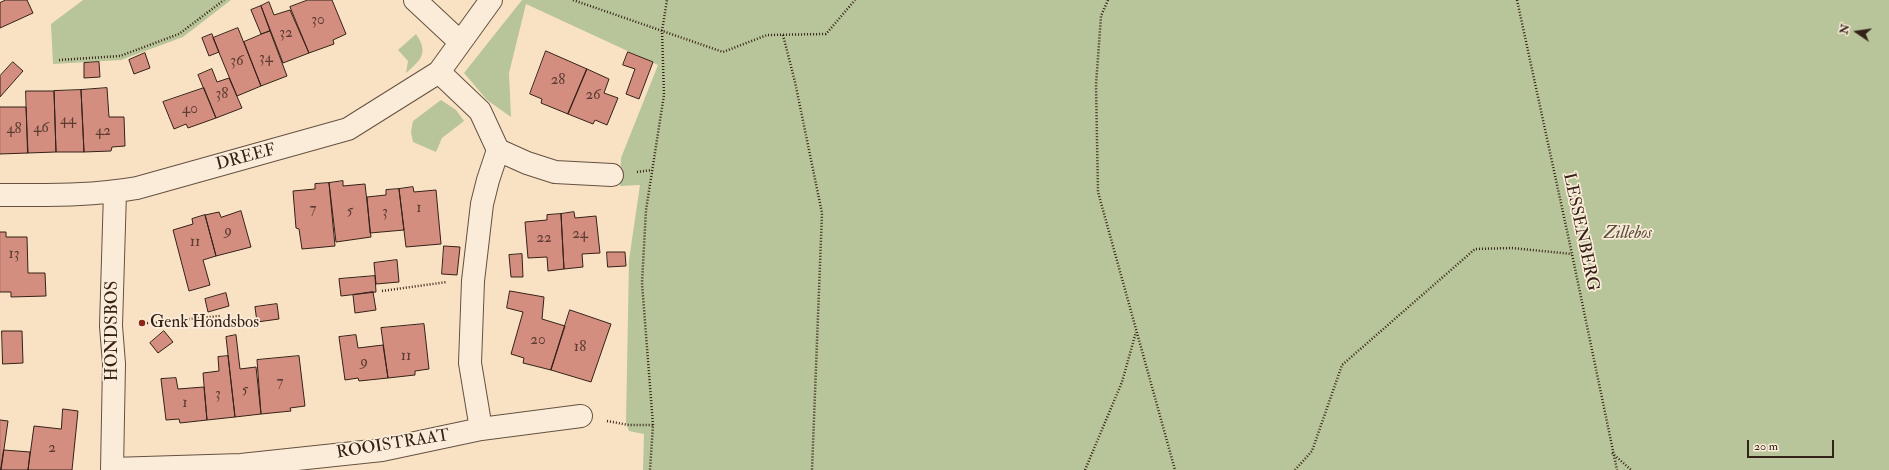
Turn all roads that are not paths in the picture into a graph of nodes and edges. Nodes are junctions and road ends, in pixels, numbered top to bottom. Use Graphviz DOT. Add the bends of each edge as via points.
graph roads {
  1 [pos="415,0"];
  2 [pos="491,0"];
  3 [pos="460,42"];
  4 [pos="440,72"];
  5 [pos="498,150"];
  6 [pos="612,175"];
  7 [pos="115,192"];
  8 [pos="0,195"];
  9 [pos="581,416"];
  10 [pos="481,429"];
  11 [pos="112,469"];
  1 -- 3 [label="street"];
  2 -- 3 [label="street, DREEF"];
  3 -- 4 [label="street, DREEF"];
  4 -- 5 [label="street" via="480,111"];
  4 -- 7 [label="street, DREEF" via="348,129"];
  5 -- 6 [label="street" via="555,172"];
  5 -- 10 [label="street" via="482,204 473,281 470,363"];
  7 -- 8 [label="street, DREEF"];
  7 -- 11 [label="street, HONDSBOS" via="111,326 114,364"];
  9 -- 10 [label="street, ROOISTRAAT"];
  10 -- 11 [label="street, ROOISTRAAT" via="382,450 241,466"];
}
